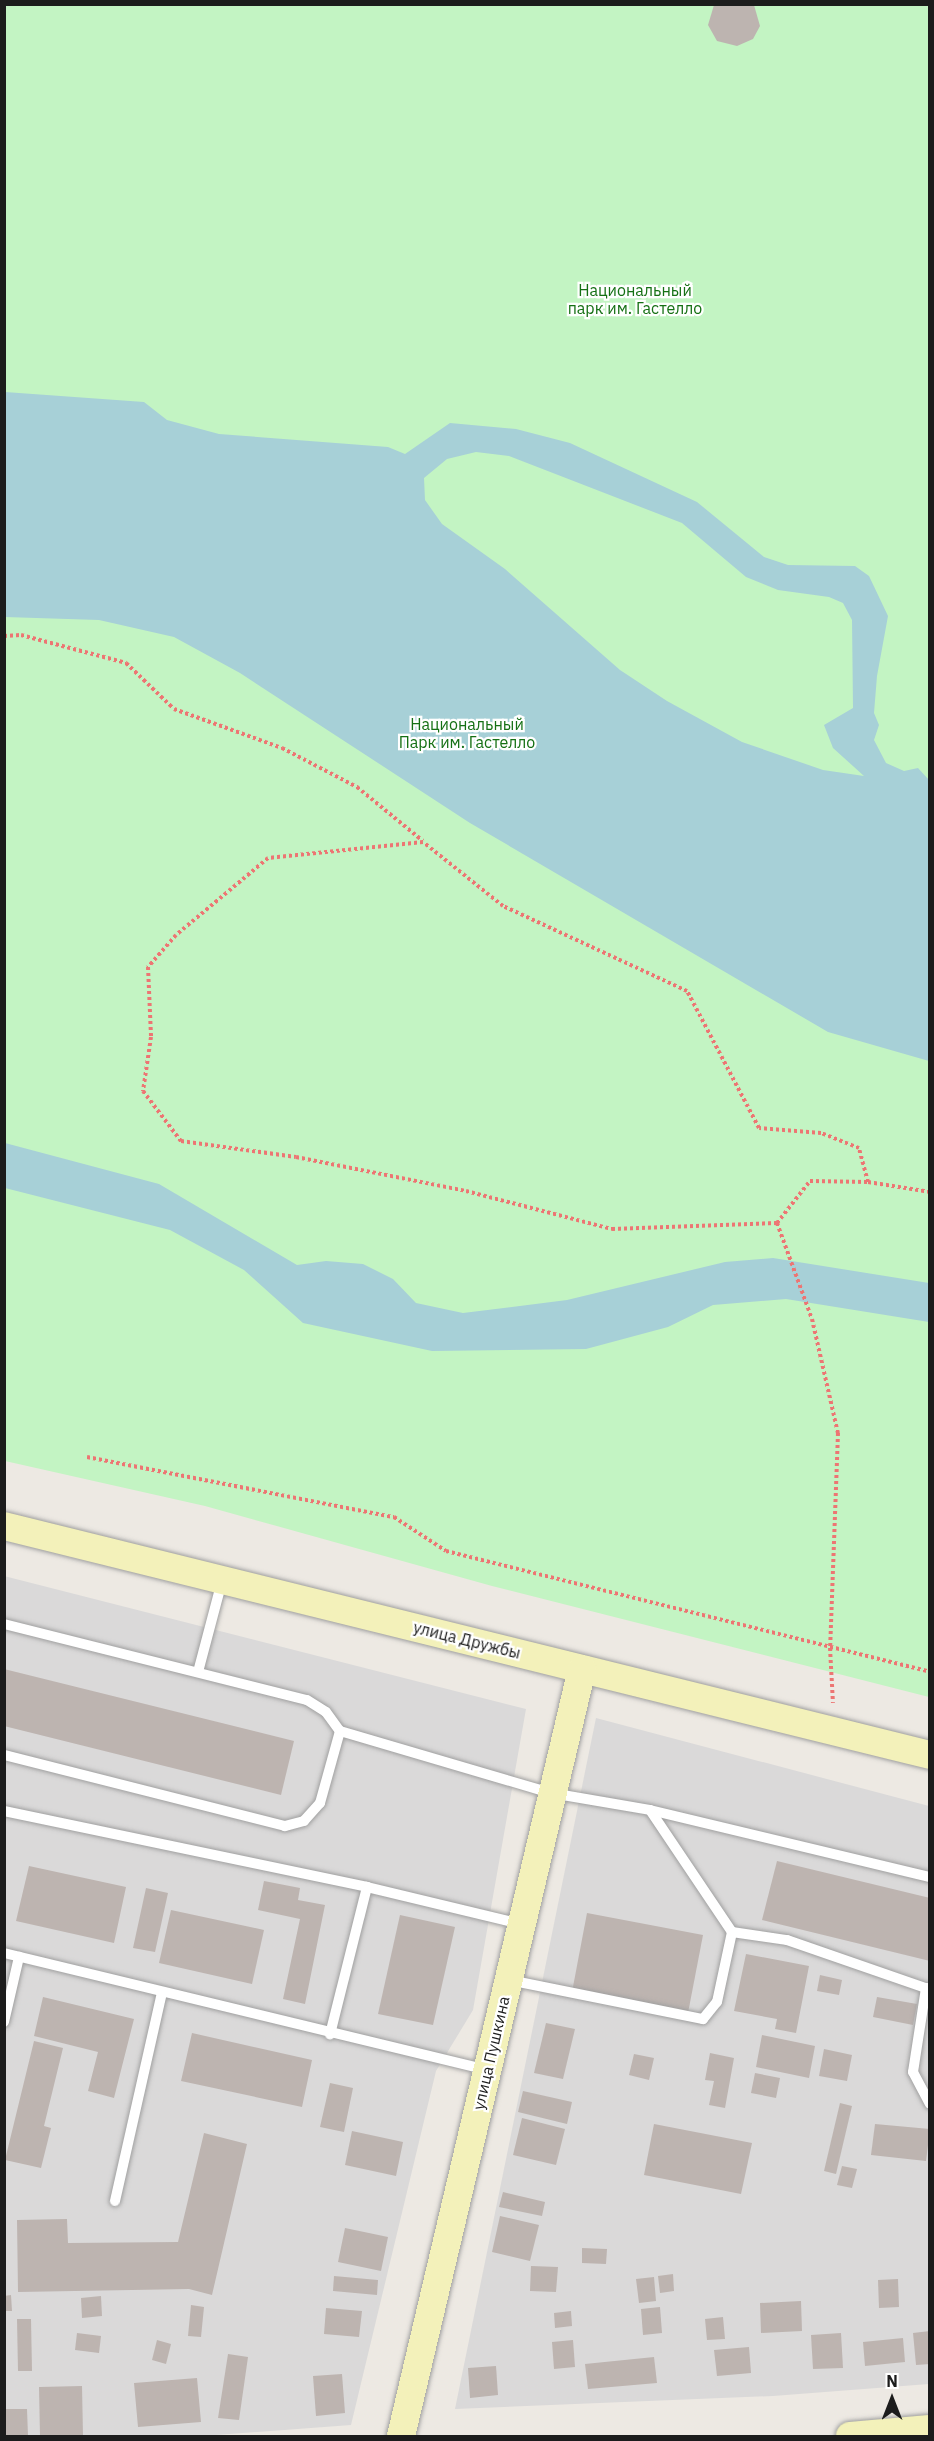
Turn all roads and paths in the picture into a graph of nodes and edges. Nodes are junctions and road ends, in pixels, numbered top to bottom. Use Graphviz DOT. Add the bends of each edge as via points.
graph roads {
  1 [pos="4,636"];
  2 [pos="423,842"];
  3 [pos="868,1182"];
  4 [pos="930,1192"];
  5 [pos="777,1223"];
  6 [pos="87,1457"];
  7 [pos="4,1526"];
  8 [pos="222,1578"];
  9 [pos="4,1624"];
  10 [pos="830,1648"];
  11 [pos="582,1669"];
  12 [pos="198,1672"];
  13 [pos="930,1672"];
  14 [pos="340,1731"];
  15 [pos="835,1731"];
  16 [pos="4,1755"];
  17 [pos="930,1755"];
  18 [pos="551,1793"];
  19 [pos="650,1810"];
  20 [pos="4,1811"];
  21 [pos="930,1877"];
  22 [pos="367,1887"];
  23 [pos="521,1924"];
  24 [pos="732,1932"];
  25 [pos="4,1953"];
  26 [pos="19,1957"];
  27 [pos="508,1980"];
  28 [pos="928,1989"];
  29 [pos="162,1992"];
  30 [pos="4,2022"];
  31 [pos="330,2034"];
  32 [pos="487,2070"];
  33 [pos="930,2104"];
  34 [pos="115,2201"];
  35 [pos="930,2429"];
  36 [pos="401,2436"];
  37 [pos="850,2436"];
  1 -- 2 [label="path" via="21,635 126,663 174,709 282,748 348,782"];
  2 -- 3 [label="path" via="503,906 687,991 759,1128 821,1133 859,1148"];
  2 -- 5 [label="path" via="268,858 176,935 148,967 151,1037 143,1091 181,1141 296,1156 466,1191 612,1229"];
  3 -- 4 [label="path"];
  3 -- 5 [label="path" via="810,1180"];
  5 -- 10 [label="path" via="812,1320 838,1433"];
  6 -- 10 [label="path" via="394,1517 446,1551"];
  7 -- 8 [label="main road, улица Дружбы"];
  8 -- 11 [label="main road, улица Дружбы"];
  8 -- 12 [label="lane"];
  9 -- 12 [label="lane"];
  10 -- 13 [label="path"];
  10 -- 15 [label="path"];
  11 -- 15 [label="main road, улица Дружбы"];
  11 -- 18 [label="main road, улица Пушкина"];
  12 -- 14 [label="lane" via="306,1700 326,1712"];
  14 -- 16 [label="lane" via="320,1803 304,1821 285,1826"];
  14 -- 18 [label="lane"];
  15 -- 17 [label="main road, улица Дружбы"];
  18 -- 19 [label="lane"];
  18 -- 23 [label="main road, улица Пушкина"];
  19 -- 21 [label="lane"];
  19 -- 24 [label="lane"];
  20 -- 22 [label="lane"];
  22 -- 23 [label="lane"];
  22 -- 31 [label="lane"];
  23 -- 27 [label="main road, улица Пушкина"];
  24 -- 27 [label="lane" via="717,2002 703,2019"];
  24 -- 28 [label="lane" via="787,1940"];
  25 -- 26 [label="lane"];
  26 -- 29 [label="lane"];
  26 -- 30 [label="lane"];
  27 -- 32 [label="main road, улица Пушкина"];
  28 -- 33 [label="lane" via="914,2072"];
  29 -- 31 [label="lane"];
  29 -- 34 [label="lane"];
  31 -- 32 [label="lane"];
  32 -- 36 [label="main road, улица Пушкина"];
  35 -- 37 [label="main road"];
}
